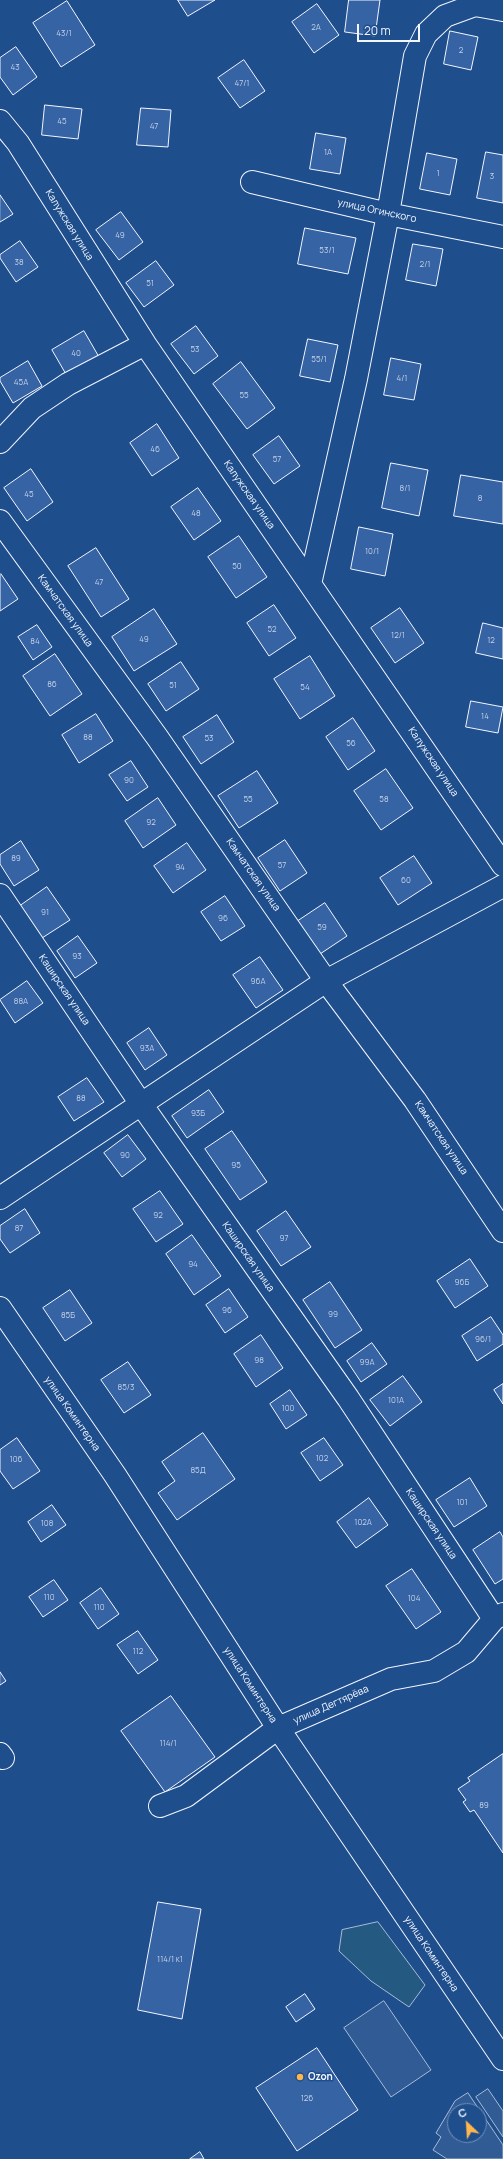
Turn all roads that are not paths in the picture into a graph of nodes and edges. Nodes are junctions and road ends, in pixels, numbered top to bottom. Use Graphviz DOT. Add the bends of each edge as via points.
graph roads {
  1 [pos="503,10"];
  2 [pos="0,122"];
  3 [pos="252,182"];
  4 [pos="388,214"];
  5 [pos="503,237"];
  6 [pos="145,344"];
  7 [pos="0,442"];
  8 [pos="0,521"];
  9 [pos="310,584"];
  10 [pos="503,865"];
  11 [pos="503,886"];
  12 [pos="0,895"];
  13 [pos="326,981"];
  14 [pos="141,1104"];
  15 [pos="0,1198"];
  16 [pos="503,1231"];
  17 [pos="0,1308"];
  18 [pos="499,1617"];
  19 [pos="278,1728"];
  20 [pos="160,1806"];
  21 [pos="503,2059"];
  1 -- 4 [label="street" via="475,5 445,16 426,34 415,56"];
  2 -- 6 [label="street, Калужская улица" via="18,142"];
  3 -- 4 [label="street, улица Огинского"];
  4 -- 5 [label="street, улица Огинского"];
  4 -- 9 [label="street" via="356,379"];
  6 -- 7 [label="street" via="68,384 32,408"];
  6 -- 9 [label="street, Калужская улица"];
  8 -- 13 [label="street, Камчатская улица" via="158,737"];
  9 -- 10 [label="street, Калужская улица"];
  11 -- 13 [label="street"];
  12 -- 14 [label="street, Каширская улица"];
  13 -- 14 [label="street"];
  13 -- 16 [label="street, Камчатская улица" via="415,1100"];
  14 -- 15 [label="street"];
  14 -- 18 [label="street, Каширская улица"];
  17 -- 19 [label="street, улица Коминтерна" via="115,1475"];
  18 -- 19 [label="street, улица Дегтярёва" via="466,1652 434,1671 391,1679"];
  19 -- 20 [label="street, улица Дегтярёва" via="186,1796"];
  19 -- 21 [label="street, улица Коминтерна"];
}
